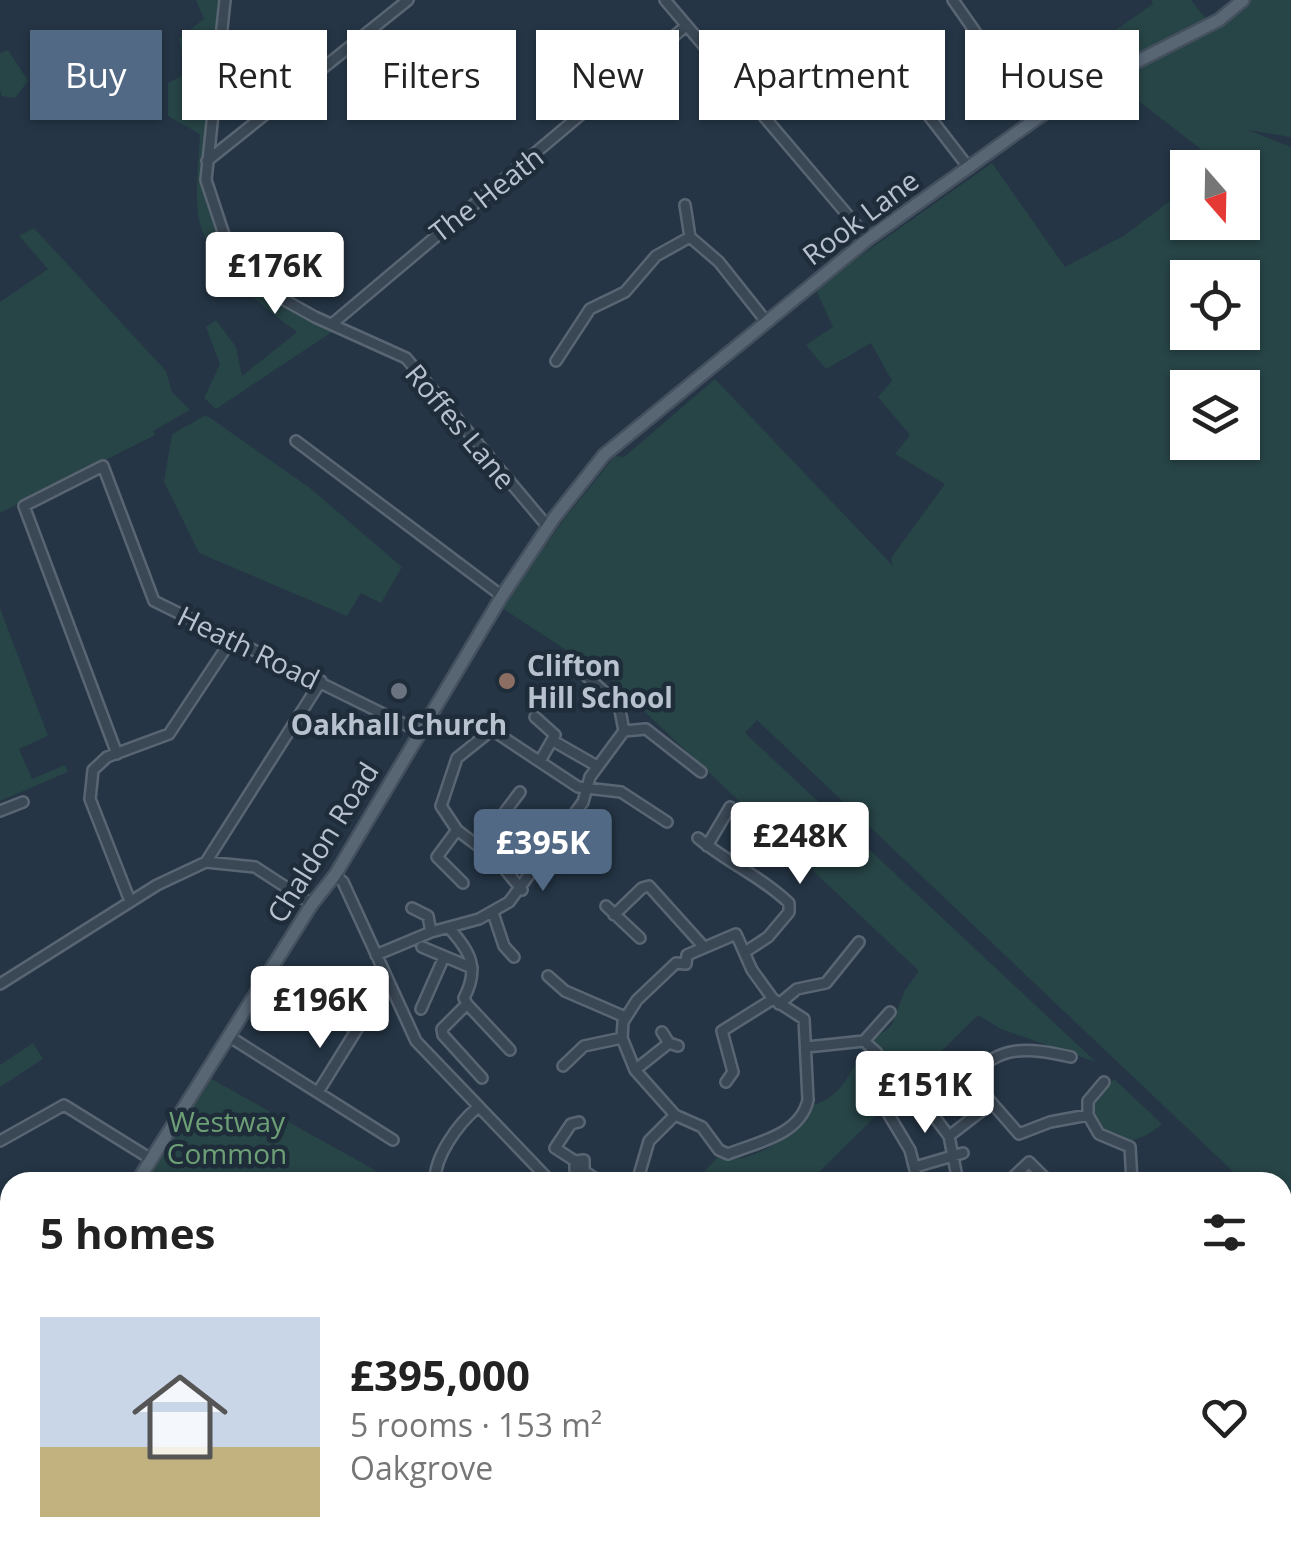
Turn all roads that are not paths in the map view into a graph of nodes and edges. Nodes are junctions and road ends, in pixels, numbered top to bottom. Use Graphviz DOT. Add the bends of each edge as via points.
graph roads {
  1 [pos="225,0"];
  2 [pos="408,0"];
  3 [pos="665,0"];
  4 [pos="953,0"];
  5 [pos="1243,0"];
  6 [pos="686,26"];
  7 [pos="974,30"];
  8 [pos="1139,61"];
  9 [pos="932,120"];
  10 [pos="1036,120"];
  11 [pos="207,161"];
  12 [pos="969,168"];
  13 [pos="685,205"];
  14 [pos="690,238"];
  15 [pos="868,239"];
  16 [pos="765,320"];
  17 [pos="332,324"];
  18 [pos="556,360"];
  19 [pos="296,441"];
  20 [pos="548,528"];
  21 [pos="502,596"];
  22 [pos="232,639"];
  23 [pos="575,666"];
  24 [pos="321,681"];
  25 [pos="535,718"];
  26 [pos="624,731"];
  27 [pos="420,732"];
  28 [pos="555,742"];
  29 [pos="117,754"];
  30 [pos="540,761"];
  31 [pos="598,766"];
  32 [pos="701,772"];
  33 [pos="586,788"];
  34 [pos="520,792"];
  35 [pos="23,802"];
  36 [pos="730,808"];
  37 [pos="0,811"];
  38 [pos="667,822"];
  39 [pos="457,830"];
  40 [pos="480,845"];
  41 [pos="206,862"];
  42 [pos="335,874"];
  43 [pos="463,882"];
  44 [pos="522,890"];
  45 [pos="130,901"];
  46 [pos="312,904"];
  47 [pos="606,906"];
  48 [pos="412,908"];
  49 [pos="492,913"];
  50 [pos="614,915"];
  51 [pos="449,928"];
  52 [pos="431,932"];
  53 [pos="640,938"];
  54 [pos="859,942"];
  55 [pos="703,946"];
  56 [pos="422,947"];
  57 [pos="745,952"];
  58 [pos="376,955"];
  59 [pos="514,956"];
  60 [pos="444,957"];
  61 [pos="472,968"];
  62 [pos="270,973"];
  63 [pos="548,976"];
  64 [pos="387,981"];
  65 [pos="0,984"];
  66 [pos="776,1001"];
  67 [pos="467,1004"];
  68 [pos="420,1009"];
  69 [pos="890,1012"];
  70 [pos="625,1016"];
  71 [pos="355,1029"];
  72 [pos="662,1032"];
  73 [pos="230,1036"];
  74 [pos="622,1038"];
  75 [pos="864,1041"];
  76 [pos="806,1047"];
  77 [pos="510,1050"];
  78 [pos="877,1054"];
  79 [pos="1070,1057"];
  80 [pos="563,1066"];
  81 [pos="634,1070"];
  82 [pos="482,1078"];
  83 [pos="970,1079"];
  84 [pos="726,1082"];
  85 [pos="1104,1082"];
  86 [pos="318,1092"];
  87 [pos="923,1102"];
  88 [pos="477,1108"];
  89 [pos="984,1109"];
  90 [pos="674,1115"];
  91 [pos="1088,1115"];
  92 [pos="578,1122"];
  93 [pos="949,1136"];
  94 [pos="393,1140"];
  95 [pos="0,1141"];
  96 [pos="1143,1142"];
  97 [pos="1130,1147"];
  98 [pos="1020,1153"];
  99 [pos="958,1156"];
  100 [pos="151,1159"];
  101 [pos="1028,1162"];
  102 [pos="915,1167"];
  103 [pos="143,1172"];
  104 [pos="434,1172"];
  105 [pos="541,1172"];
  106 [pos="587,1172"];
  107 [pos="640,1172"];
  108 [pos="916,1172"];
  109 [pos="958,1172"];
  110 [pos="1018,1172"];
  111 [pos="1038,1172"];
  112 [pos="1131,1172"];
  1 -- 11 [label="street, Roffes Lane"];
  2 -- 11 [label="street"];
  3 -- 6 [label="street"];
  4 -- 7 [label="street"];
  5 -- 8 [label="main road, Rook Lane" via="1219,20"];
  6 -- 15 [label="street"];
  6 -- 17 [label="street, The Heath"];
  9 -- 12 [label="street"];
  10 -- 12 [label="main road, Rook Lane"];
  11 -- 17 [label="street, Roffes Lane" via="206,180 233,262 272,293"];
  12 -- 15 [label="main road, Rook Lane"];
  13 -- 14 [label="street"];
  14 -- 16 [label="street" via="719,262"];
  14 -- 18 [label="street" via="656,256 625,292 590,309"];
  15 -- 16 [label="main road, Rook Lane"];
  16 -- 20 [label="main road, Rook Lane" via="604,455"];
  17 -- 20 [label="street, Roffes Lane" via="406,358"];
  19 -- 21 [label="street"];
  20 -- 21 [label="main road, Chaldon Road"];
  21 -- 27 [label="main road, Chaldon Road"];
  22 -- 24 [label="street, Heath Road"];
  22 -- 29 [label="street" via="169,734"];
  22 -- 29 [label="street, Heath Road" via="154,602 102,466 24,506"];
  23 -- 26 [label="street" via="619,705"];
  24 -- 27 [label="street, Heath Road"];
  24 -- 41 [label="street"];
  25 -- 28 [label="street" via="552,730"];
  26 -- 31 [label="street"];
  26 -- 32 [label="street" via="646,729"];
  27 -- 42 [label="main road, Chaldon Road"];
  28 -- 30 [label="street"];
  28 -- 31 [label="street"];
  29 -- 45 [label="street" via="97,764 90,790"];
  30 -- 33 [label="street"];
  30 -- 39 [label="street" via="492,730 457,758 440,806"];
  31 -- 33 [label="street"];
  33 -- 38 [label="street" via="621,792"];
  33 -- 44 [label="street"];
  34 -- 40 [label="street"];
  35 -- 37 [label="street"];
  36 -- 57 [label="street" via="703,842 765,880 789,904 768,937"];
  39 -- 40 [label="street"];
  39 -- 43 [label="street" via="436,858"];
  40 -- 44 [label="street"];
  41 -- 45 [label="street"];
  41 -- 46 [label="street" via="255,867"];
  42 -- 46 [label="main road, Chaldon Road"];
  42 -- 58 [label="street"];
  44 -- 49 [label="street"];
  45 -- 65 [label="street"];
  46 -- 62 [label="main road, Chaldon Road"];
  47 -- 50 [label="street"];
  48 -- 52 [label="street" via="428,916"];
  49 -- 51 [label="street"];
  49 -- 59 [label="street"];
  50 -- 53 [label="street"];
  50 -- 55 [label="street" via="650,886"];
  51 -- 52 [label="street"];
  51 -- 61 [label="street" via="471,953"];
  52 -- 58 [label="street"];
  54 -- 66 [label="street" via="829,988 796,989"];
  55 -- 57 [label="street" via="736,934"];
  55 -- 70 [label="street"];
  56 -- 60 [label="street"];
  57 -- 66 [label="street"];
  58 -- 64 [label="street"];
  60 -- 61 [label="street"];
  60 -- 68 [label="street"];
  61 -- 67 [label="street"];
  62 -- 71 [label="street"];
  62 -- 73 [label="main road, Chaldon Road"];
  63 -- 70 [label="street" via="565,991"];
  64 -- 71 [label="street"];
  64 -- 88 [label="street" via="416,1041"];
  66 -- 76 [label="street" via="804,1019"];
  66 -- 84 [label="street" via="722,1031 733,1072"];
  67 -- 77 [label="street"];
  67 -- 82 [label="street" via="442,1029"];
  69 -- 75 [label="street"];
  70 -- 74 [label="street"];
  71 -- 86 [label="street"];
  72 -- 81 [label="street" via="674,1045"];
  73 -- 86 [label="street"];
  73 -- 100 [label="main road, Chaldon Road"];
  74 -- 80 [label="street" via="570,1053"];
  74 -- 81 [label="street"];
  75 -- 76 [label="street"];
  75 -- 78 [label="street"];
  76 -- 90 [label="street" via="806,1111 788,1130 722,1153 702,1128"];
  79 -- 83 [label="street" via="1017,1049 983,1063"];
  81 -- 90 [label="street"];
  83 -- 91 [label="street" via="1019,1134"];
  83 -- 102 [label="street" via="946,1072 933,1076 892,1110 891,1122"];
  85 -- 91 [label="street" via="1088,1101"];
  86 -- 94 [label="street"];
  87 -- 93 [label="street"];
  88 -- 104 [label="street"];
  88 -- 105 [label="street"];
  89 -- 93 [label="street"];
  90 -- 107 [label="street" via="649,1141"];
  91 -- 97 [label="street" via="1105,1139"];
  92 -- 106 [label="street" via="555,1148 584,1160"];
  93 -- 99 [label="street"];
  95 -- 100 [label="street" via="64,1105"];
  96 -- 97 [label="street"];
  97 -- 112 [label="street"];
  98 -- 101 [label="street"];
  99 -- 102 [label="street"];
  99 -- 109 [label="street"];
  100 -- 103 [label="main road, Chaldon Road"];
  101 -- 110 [label="street"];
  101 -- 111 [label="street"];
  102 -- 108 [label="street"];
}
